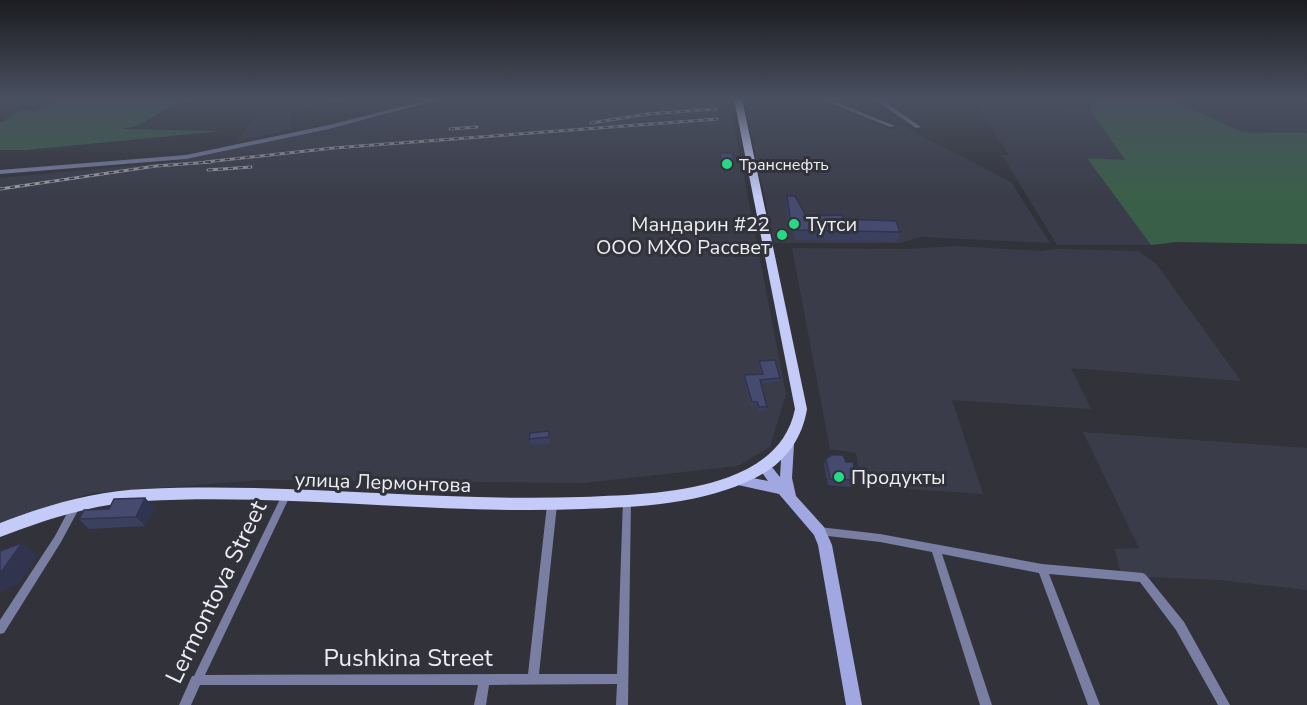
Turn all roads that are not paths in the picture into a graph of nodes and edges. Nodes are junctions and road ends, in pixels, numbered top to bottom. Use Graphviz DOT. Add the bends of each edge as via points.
graph roads {
  1 [pos="306,132"];
  2 [pos="745,132"];
  3 [pos="0,172"];
  4 [pos="788,444"];
  5 [pos="764,467"];
  6 [pos="738,480"];
  7 [pos="783,489"];
  8 [pos="285,498"];
  9 [pos="627,500"];
  10 [pos="793,500"];
  11 [pos="76,503"];
  12 [pos="552,505"];
  13 [pos="0,530"];
  14 [pos="819,531"];
  15 [pos="936,550"];
  16 [pos="1042,569"];
  17 [pos="0,629"];
  18 [pos="533,677"];
  19 [pos="484,679"];
  20 [pos="621,679"];
  21 [pos="196,680"];
  22 [pos="185,705"];
  23 [pos="480,705"];
  24 [pos="622,705"];
  25 [pos="854,705"];
  26 [pos="986,705"];
  27 [pos="1094,705"];
  28 [pos="1224,705"];
  1 -- 3 [label="street" via="186,157"];
  2 -- 4 [label="main road" via="800,402 800,420"];
  4 -- 5 [label="main road, улица Лермонтова"];
  4 -- 10 [label="street" via="786,478"];
  5 -- 6 [label="main road, улица Лермонтова"];
  5 -- 7 [label="street"];
  6 -- 7 [label="street"];
  6 -- 9 [label="main road, улица Лермонтова"];
  7 -- 10 [label="street"];
  8 -- 11 [label="main road, улица Лермонтова" via="168,495"];
  8 -- 12 [label="main road, улица Лермонтова"];
  8 -- 21 [label="street, Lermontova Street"];
  9 -- 12 [label="main road, улица Лермонтова"];
  9 -- 20 [label="street"];
  10 -- 14 [label="street"];
  11 -- 13 [label="main road, улица Лермонтова"];
  11 -- 17 [label="street" via="58,539"];
  12 -- 18 [label="street"];
  14 -- 15 [label="street"];
  14 -- 25 [label="street" via="828,557"];
  15 -- 16 [label="street"];
  15 -- 26 [label="street"];
  16 -- 27 [label="street"];
  16 -- 28 [label="street" via="1143,578 1180,626"];
  18 -- 19 [label="street, Pushkina Street"];
  18 -- 20 [label="street, Pushkina Street"];
  19 -- 21 [label="street, Pushkina Street"];
  19 -- 23 [label="street"];
  20 -- 24 [label="street"];
  21 -- 22 [label="street, Lermontova Street"];
}
